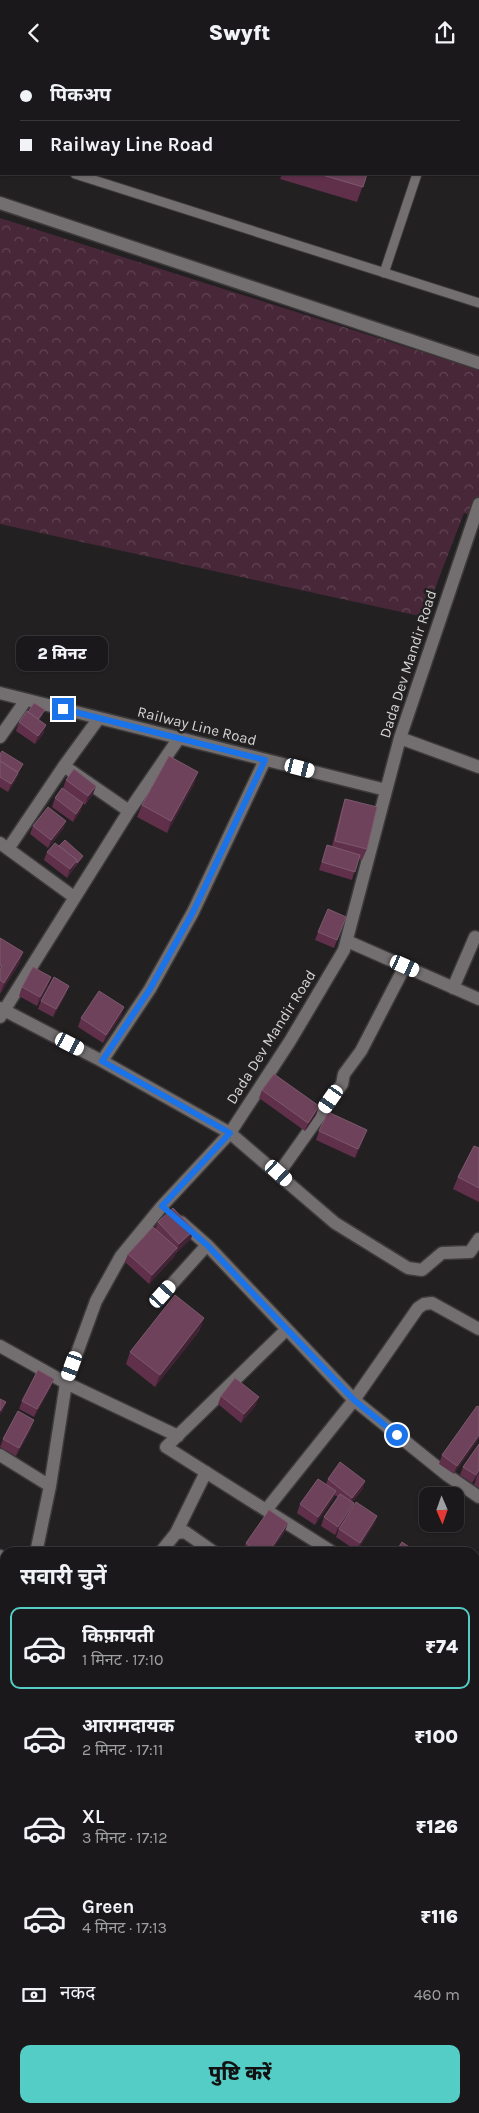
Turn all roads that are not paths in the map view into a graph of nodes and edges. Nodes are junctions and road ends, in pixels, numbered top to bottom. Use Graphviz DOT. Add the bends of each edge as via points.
graph roads {
  1 [pos="78,175"];
  2 [pos="417,175"];
  3 [pos="0,203"];
  4 [pos="384,273"];
  5 [pos="479,303"];
  6 [pos="479,363"];
  7 [pos="479,504"];
  8 [pos="476,526"];
  9 [pos="0,693"];
  10 [pos="26,699"];
  11 [pos="99,718"];
  12 [pos="0,737"];
  13 [pos="179,738"];
  14 [pos="400,738"];
  15 [pos="265,760"];
  16 [pos="64,766"];
  17 [pos="479,767"];
  18 [pos="386,790"];
  19 [pos="129,811"];
  20 [pos="4,846"];
  21 [pos="74,897"];
  22 [pos="475,937"];
  23 [pos="347,941"];
  24 [pos="405,966"];
  25 [pos="453,988"];
  26 [pos="479,999"];
  27 [pos="1,1012"];
  28 [pos="102,1061"];
  29 [pos="230,1133"];
  30 [pos="279,1173"];
  31 [pos="162,1206"];
  32 [pos="479,1239"];
  33 [pos="207,1245"];
  34 [pos="163,1294"];
  35 [pos="479,1329"];
  36 [pos="286,1330"];
  37 [pos="0,1346"];
  38 [pos="66,1383"];
  39 [pos="354,1400"];
  40 [pos="178,1435"];
  41 [pos="0,1455"];
  42 [pos="206,1472"];
  43 [pos="50,1486"];
  44 [pos="479,1497"];
  45 [pos="266,1510"];
  46 [pos="176,1533"];
  47 [pos="37,1547"];
  48 [pos="165,1547"];
  49 [pos="206,1547"];
  50 [pos="325,1547"];
  1 -- 4 [label="lane"];
  2 -- 4 [label="lane"];
  3 -- 6 [label="street"];
  4 -- 5 [label="lane"];
  7 -- 8 [label="street, Dada Dev Mandir Road"];
  8 -- 14 [label="street, Dada Dev Mandir Road"];
  9 -- 10 [label="street, Railway Line Road"];
  10 -- 11 [label="street, Railway Line Road"];
  10 -- 12 [label="street"];
  11 -- 13 [label="street, Railway Line Road"];
  11 -- 16 [label="street"];
  13 -- 15 [label="street, Railway Line Road"];
  13 -- 19 [label="street"];
  14 -- 17 [label="street"];
  14 -- 18 [label="street, Dada Dev Mandir Road"];
  15 -- 18 [label="street, Railway Line Road"];
  15 -- 28 [label="street" via="188,921 150,989"];
  16 -- 19 [label="street"];
  16 -- 20 [label="street"];
  18 -- 23 [label="street, Dada Dev Mandir Road"];
  19 -- 21 [label="street"];
  20 -- 21 [label="street"];
  21 -- 27 [label="street"];
  22 -- 25 [label="street"];
  23 -- 24 [label="street"];
  23 -- 29 [label="street, Dada Dev Mandir Road" via="341,957 290,1041"];
  24 -- 25 [label="street"];
  24 -- 30 [label="street" via="361,1051 344,1074 342,1084"];
  25 -- 26 [label="street"];
  27 -- 28 [label="street"];
  28 -- 29 [label="street"];
  29 -- 30 [label="street"];
  29 -- 31 [label="street, Dada Dev Mandir Road"];
  30 -- 32 [label="street" via="335,1223 408,1269 422,1270 442,1253 470,1252"];
  31 -- 33 [label="street"];
  31 -- 38 [label="street, Dada Dev Mandir Road" via="120,1256 96,1301"];
  33 -- 34 [label="street"];
  33 -- 36 [label="street"];
  35 -- 39 [label="street" via="438,1305 424,1304"];
  36 -- 39 [label="street"];
  36 -- 40 [label="street"];
  37 -- 38 [label="street"];
  38 -- 40 [label="street"];
  38 -- 43 [label="street, Dada Dev Mandir Road"];
  39 -- 44 [label="street"];
  39 -- 45 [label="street"];
  40 -- 42 [label="street" via="166,1447"];
  41 -- 43 [label="street"];
  42 -- 45 [label="street"];
  42 -- 46 [label="street"];
  43 -- 47 [label="street, Dada Dev Mandir Road"];
  45 -- 50 [label="street"];
  46 -- 48 [label="street"];
  46 -- 49 [label="street" via="185,1532"];
}
